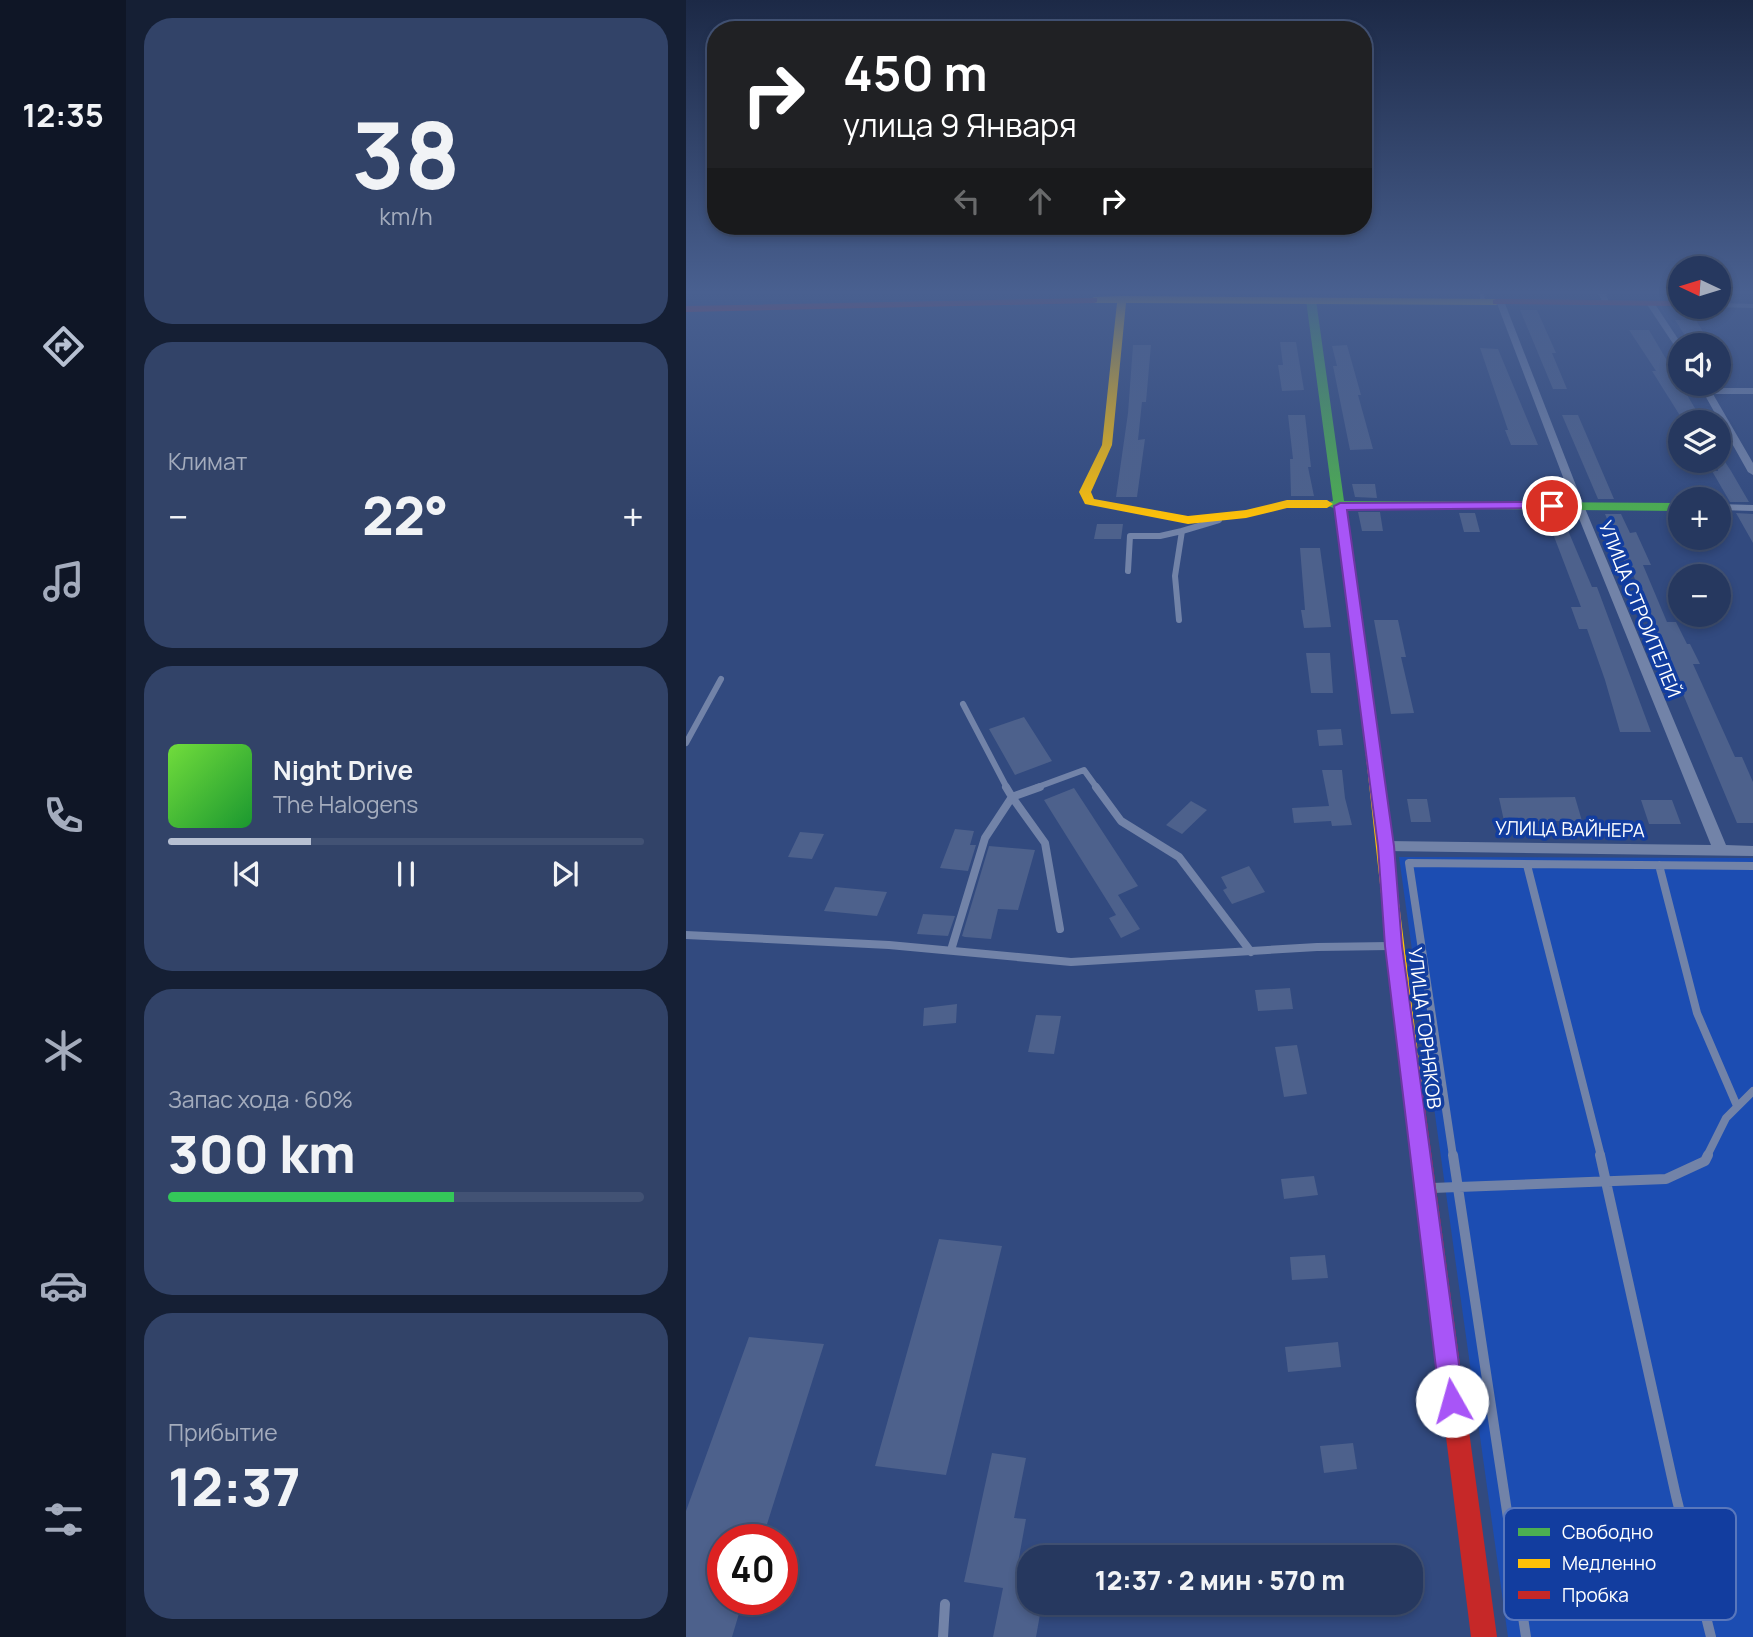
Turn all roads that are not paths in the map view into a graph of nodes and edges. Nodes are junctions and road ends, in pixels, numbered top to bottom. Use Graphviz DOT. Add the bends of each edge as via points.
graph roads {
  1 [pos="1115,367"];
  2 [pos="1320,367"];
  3 [pos="1518,367"];
  4 [pos="1731,389"];
  5 [pos="1753,391"];
  6 [pos="1709,396"];
  7 [pos="1753,471"];
  8 [pos="1340,506"];
  9 [pos="1579,506"];
  10 [pos="1668,507"];
  11 [pos="1731,507"];
  12 [pos="1753,508"];
  13 [pos="1236,515"];
  14 [pos="1182,531"];
  15 [pos="1128,571"];
  16 [pos="1179,620"];
  17 [pos="721,679"];
  18 [pos="963,704"];
  19 [pos="686,743"];
  20 [pos="1012,797"];
  21 [pos="1386,846"];
  22 [pos="1721,851"];
  23 [pos="1753,851"];
  24 [pos="1527,865"];
  25 [pos="1659,865"];
  26 [pos="1753,866"];
  27 [pos="1060,929"];
  28 [pos="686,936"];
  29 [pos="1394,946"];
  30 [pos="951,950"];
  31 [pos="1251,951"];
  32 [pos="1753,1091"];
  33 [pos="1737,1106"];
  34 [pos="1607,1181"];
  35 [pos="1458,1186"];
  36 [pos="1424,1189"];
  37 [pos="1507,1508"];
  38 [pos="1679,1508"];
  39 [pos="945,1604"];
  40 [pos="1707,1620"];
  41 [pos="943,1637"];
  42 [pos="1484,1637"];
  43 [pos="1711,1637"];
  1 -- 13 [label="street" via="1107,445 1085,492 1089,502 1188,520"];
  2 -- 8 [label="street, УЛИЦА ГОРНЯКОВ"];
  3 -- 9 [label="street, УЛИЦА СТРОИТЕЛЕЙ"];
  4 -- 5 [label="street"];
  6 -- 7 [label="street"];
  8 -- 9 [label="street"];
  8 -- 13 [label="street" via="1287,504"];
  8 -- 21 [label="street, УЛИЦА ГОРНЯКОВ"];
  9 -- 10 [label="street"];
  9 -- 22 [label="street, УЛИЦА СТРОИТЕЛЕЙ"];
  11 -- 12 [label="street"];
  13 -- 14 [label="lane"];
  14 -- 15 [label="lane" via="1130,537"];
  14 -- 16 [label="lane" via="1173,567"];
  17 -- 19 [label="lane"];
  18 -- 20 [label="lane"];
  20 -- 27 [label="lane" via="1045,843"];
  20 -- 30 [label="lane" via="985,838"];
  20 -- 31 [label="lane" via="1084,770 1121,821 1179,857"];
  21 -- 22 [label="street, УЛИЦА ВАЙНЕРА"];
  21 -- 29 [label="street, УЛИЦА ГОРНЯКОВ"];
  22 -- 23 [label="street, УЛИЦА ВАЙНЕРА"];
  24 -- 25 [label="lane"];
  24 -- 34 [label="lane"];
  24 -- 35 [label="lane" via="1409,863"];
  25 -- 26 [label="lane"];
  25 -- 33 [label="lane" via="1697,1013"];
  28 -- 30 [label="lane"];
  29 -- 31 [label="lane"];
  29 -- 36 [label="street, УЛИЦА ГОРНЯКОВ"];
  30 -- 31 [label="lane" via="1071,962"];
  32 -- 33 [label="lane"];
  33 -- 34 [label="lane" via="1705,1161 1666,1179"];
  34 -- 35 [label="lane"];
  34 -- 38 [label="lane"];
  35 -- 36 [label="lane"];
  35 -- 37 [label="lane"];
  36 -- 42 [label="street, УЛИЦА ГОРНЯКОВ"];
  39 -- 41 [label="lane"];
  40 -- 43 [label="lane"];
}
